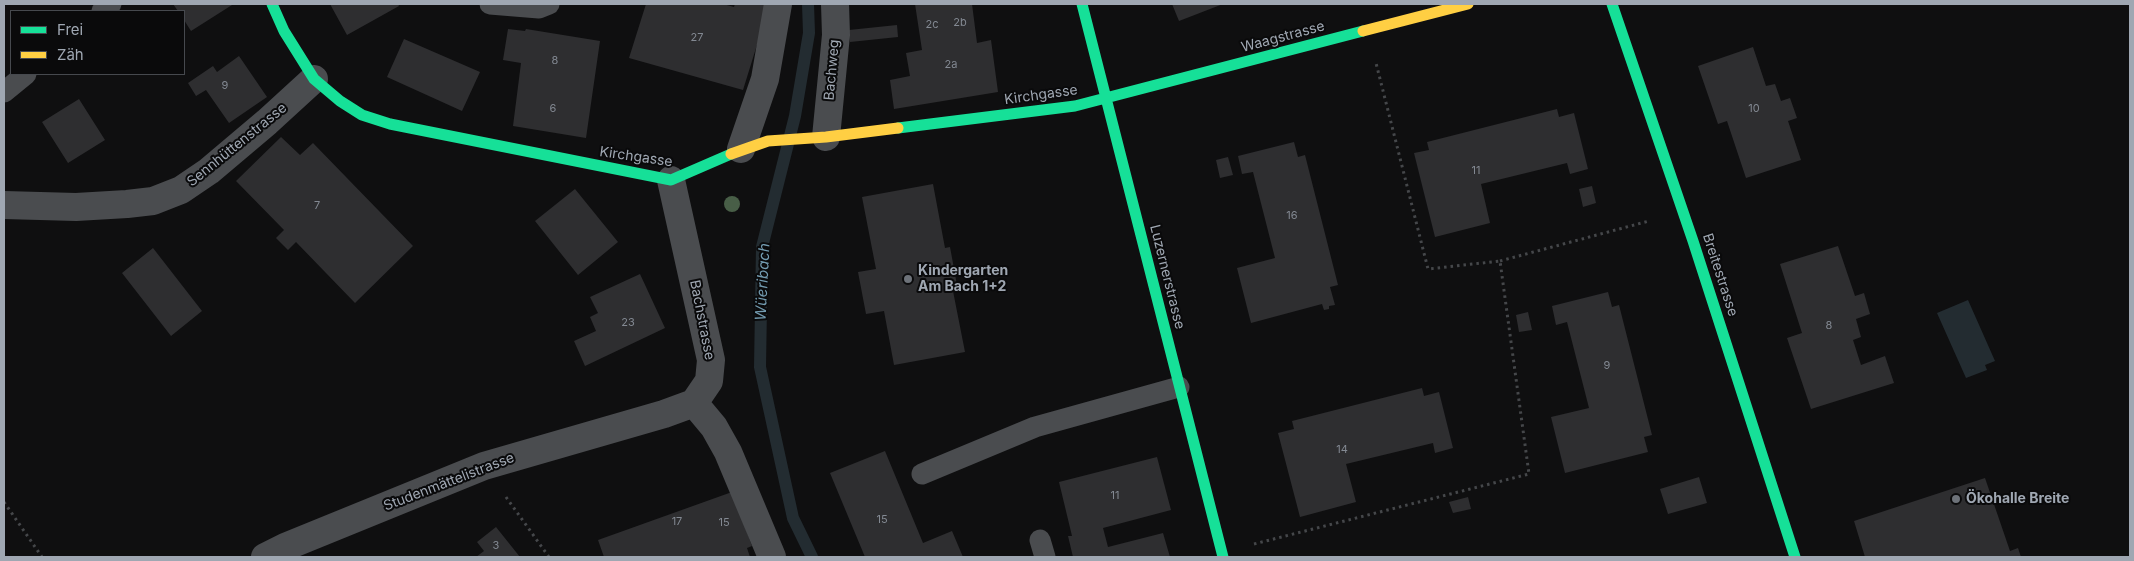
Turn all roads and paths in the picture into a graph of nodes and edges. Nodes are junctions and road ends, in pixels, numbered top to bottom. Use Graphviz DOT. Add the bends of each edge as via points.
graph roads {
  1 [pos="272,4"];
  2 [pos="490,4"];
  3 [pos="548,4"];
  4 [pos="778,4"];
  5 [pos="835,4"];
  6 [pos="1082,4"];
  7 [pos="1468,4"];
  8 [pos="1612,4"];
  9 [pos="1375,58"];
  10 [pos="25,75"];
  11 [pos="314,79"];
  12 [pos="4,92"];
  13 [pos="1107,99"];
  14 [pos="815,138"];
  15 [pos="741,149"];
  16 [pos="671,180"];
  17 [pos="4,205"];
  18 [pos="1654,219"];
  19 [pos="1500,261"];
  20 [pos="1180,387"];
  21 [pos="694,403"];
  22 [pos="484,466"];
  23 [pos="922,474"];
  24 [pos="4,502"];
  25 [pos="1251,544"];
  26 [pos="42,557"];
  27 [pos="265,557"];
  28 [pos="549,557"];
  29 [pos="772,557"];
  30 [pos="1222,557"];
  31 [pos="1795,557"];
  1 -- 11 [label="street, Kirchgasse" via="284,31"];
  2 -- 3 [label="lane" via="539,8"];
  4 -- 15 [label="street" via="765,79"];
  5 -- 14 [label="street, Bachweg" via="836,36"];
  6 -- 13 [label="street, Luzernerstrasse"];
  7 -- 13 [label="street, Waagstrasse"];
  8 -- 31 [label="street, Breitestrasse" via="1694,241"];
  9 -- 19 [label="path" via="1428,269"];
  10 -- 12 [label="lane"];
  11 -- 16 [label="street, Kirchgasse" via="362,115 390,124"];
  11 -- 17 [label="street, Sennhüttenstrasse" via="253,135 181,190 153,201 128,204 76,207"];
  13 -- 14 [label="street, Kirchgasse" via="1075,106"];
  13 -- 20 [label="street, Luzernerstrasse"];
  14 -- 15 [label="street, Kirchgasse" via="768,141"];
  15 -- 16 [label="street, Kirchgasse"];
  16 -- 21 [label="street, Bachstrasse" via="712,360 709,381"];
  18 -- 19 [label="path"];
  19 -- 25 [label="path" via="1529,474"];
  20 -- 23 [label="lane" via="1035,427"];
  20 -- 30 [label="street, Luzernerstrasse"];
  21 -- 22 [label="street, Studenmättelistrasse"];
  21 -- 29 [label="street" via="714,427 728,452"];
  22 -- 27 [label="street, Studenmättelistrasse"];
  22 -- 28 [label="path"];
  24 -- 26 [label="path"];
}
